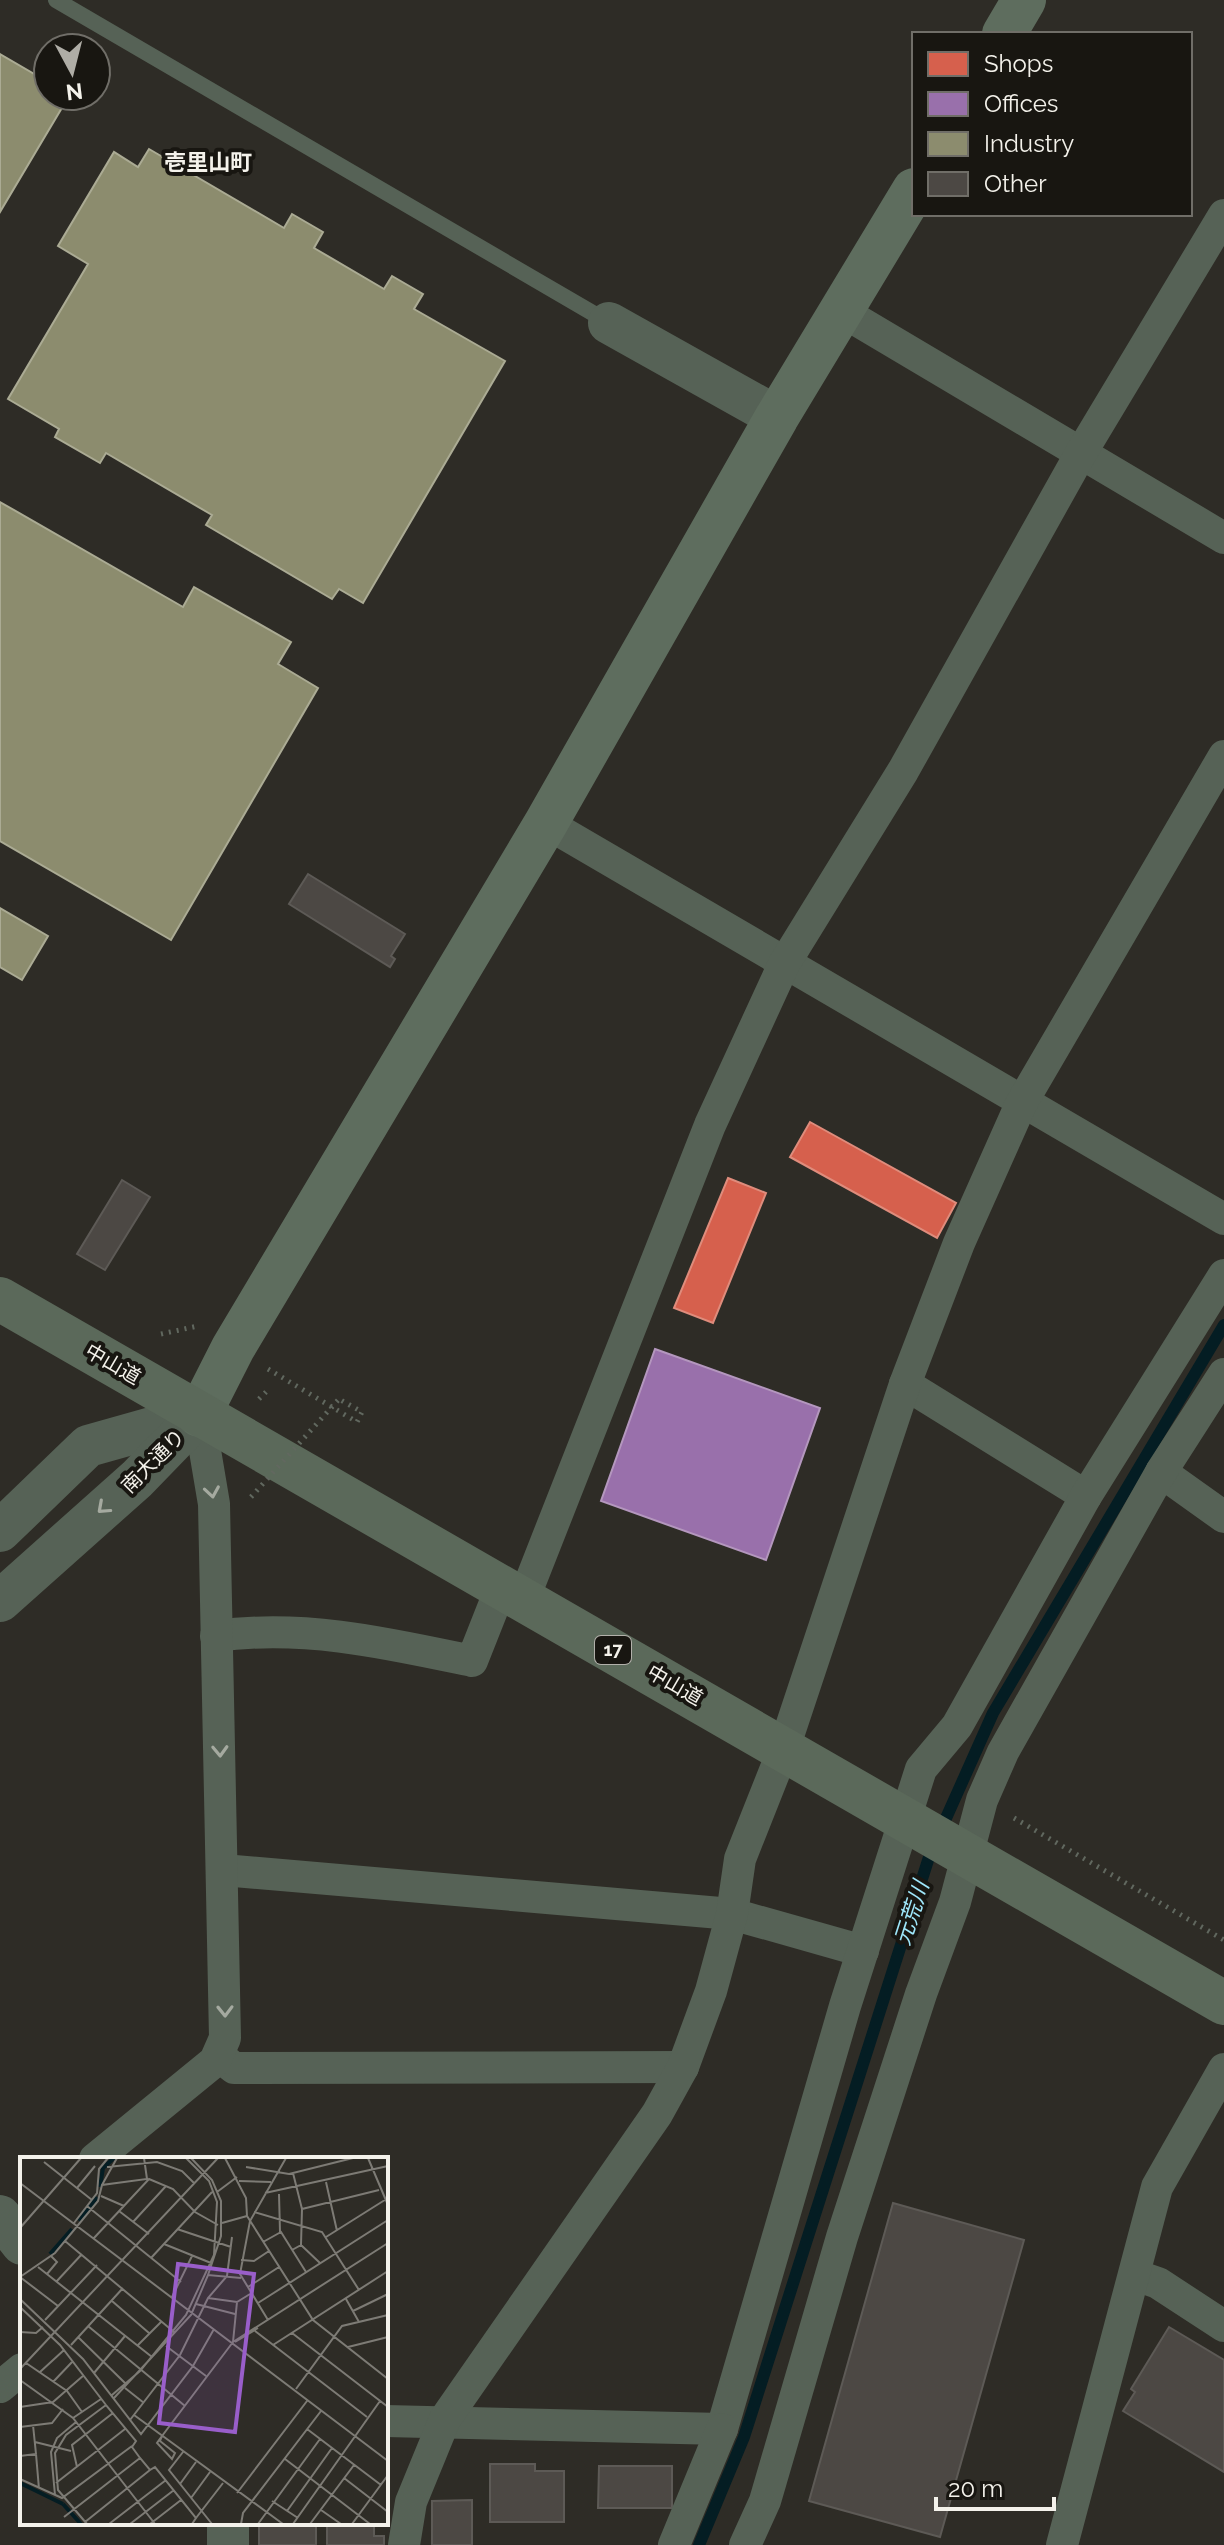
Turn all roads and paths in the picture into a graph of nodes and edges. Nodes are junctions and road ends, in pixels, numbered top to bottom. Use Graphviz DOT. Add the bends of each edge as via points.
graph roads {
  1 [pos="56,0"];
  2 [pos="1024,0"];
  3 [pos="1005,32"];
  4 [pos="912,193"];
  5 [pos="1224,215"];
  6 [pos="843,312"];
  7 [pos="609,323"];
  8 [pos="777,417"];
  9 [pos="1081,453"];
  10 [pos="1224,538"];
  11 [pos="1224,756"];
  12 [pos="546,823"];
  13 [pos="784,964"];
  14 [pos="1021,1104"];
  15 [pos="1224,1219"];
  16 [pos="1224,1275"];
  17 [pos="0,1299"];
  18 [pos="202,1325"];
  19 [pos="161,1334"];
  20 [pos="267,1368"];
  21 [pos="1224,1374"];
  22 [pos="905,1384"];
  23 [pos="199,1415"];
  24 [pos="1161,1472"];
  25 [pos="1086,1496"];
  26 [pos="251,1497"];
  27 [pos="1224,1517"];
  28 [pos="0,1531"];
  29 [pos="513,1592"];
  30 [pos="0,1601"];
  31 [pos="216,1636"];
  32 [pos="784,1748"];
  33 [pos="982,1800"];
  34 [pos="907,1820"];
  35 [pos="968,1855"];
  36 [pos="223,1870"];
  37 [pos="732,1914"];
  38 [pos="1224,1940"];
  39 [pos="863,1951"];
  40 [pos="1224,2003"];
  41 [pos="219,2056"];
  42 [pos="683,2067"];
  43 [pos="1224,2069"];
  44 [pos="97,2157"];
  45 [pos="1135,2275"];
  46 [pos="1224,2326"];
  47 [pos="20,2371"];
  48 [pos="0,2387"];
  49 [pos="445,2419"];
  50 [pos="388,2421"];
  51 [pos="722,2429"];
  52 [pos="404,2545"];
  53 [pos="674,2545"];
  54 [pos="745,2545"];
  55 [pos="1062,2545"];
  1 -- 7 [label="lane"];
  2 -- 3 [label="main road"];
  4 -- 6 [label="main road"];
  5 -- 9 [label="street"];
  6 -- 8 [label="main road"];
  6 -- 9 [label="street"];
  7 -- 8 [label="street"];
  8 -- 12 [label="main road"];
  9 -- 10 [label="street"];
  9 -- 13 [label="street" via="903,771"];
  11 -- 14 [label="street"];
  12 -- 13 [label="street"];
  12 -- 23 [label="main road" via="233,1348"];
  13 -- 14 [label="street"];
  13 -- 29 [label="street" via="710,1125"];
  14 -- 15 [label="street"];
  14 -- 22 [label="street" via="959,1243"];
  16 -- 25 [label="street"];
  17 -- 23 [label="highway, 中山道 / 17"];
  18 -- 19 [label="path"];
  20 -- 26 [label="path, bridge" via="319,1399 357,1422 362,1412 339,1399"];
  21 -- 24 [label="street"];
  22 -- 25 [label="street"];
  22 -- 32 [label="street"];
  23 -- 28 [label="street, 南大通り" via="88,1446"];
  23 -- 29 [label="highway, 中山道 / 17"];
  23 -- 30 [label="street, 南大通り, one-way" via="137,1479"];
  23 -- 31 [label="street, one-way" via="214,1504"];
  24 -- 27 [label="street"];
  24 -- 33 [label="street" via="1003,1752"];
  25 -- 34 [label="street" via="957,1726 921,1769"];
  29 -- 31 [label="street" via="472,1661 346,1634 251,1631"];
  29 -- 32 [label="highway, 中山道 / 17"];
  31 -- 36 [label="street, one-way"];
  32 -- 34 [label="highway, 中山道 / 17"];
  32 -- 37 [label="street" via="740,1859"];
  33 -- 35 [label="street"];
  33 -- 38 [label="path"];
  34 -- 35 [label="highway, 中山道 / 17"];
  34 -- 39 [label="street"];
  35 -- 40 [label="highway, 中山道 / 17"];
  35 -- 54 [label="street" via="842,2237 765,2501"];
  36 -- 37 [label="street"];
  36 -- 41 [label="street, one-way" via="225,2038"];
  37 -- 39 [label="street"];
  37 -- 42 [label="street"];
  39 -- 51 [label="street"];
  41 -- 42 [label="street" via="234,2068"];
  41 -- 44 [label="street"];
  42 -- 49 [label="street" via="657,2114"];
  43 -- 45 [label="street" via="1157,2187"];
  45 -- 46 [label="street" via="1158,2283"];
  45 -- 55 [label="street"];
  47 -- 48 [label="street"];
  49 -- 50 [label="street"];
  49 -- 51 [label="street"];
  49 -- 52 [label="street" via="411,2502"];
  51 -- 53 [label="street"];
}
